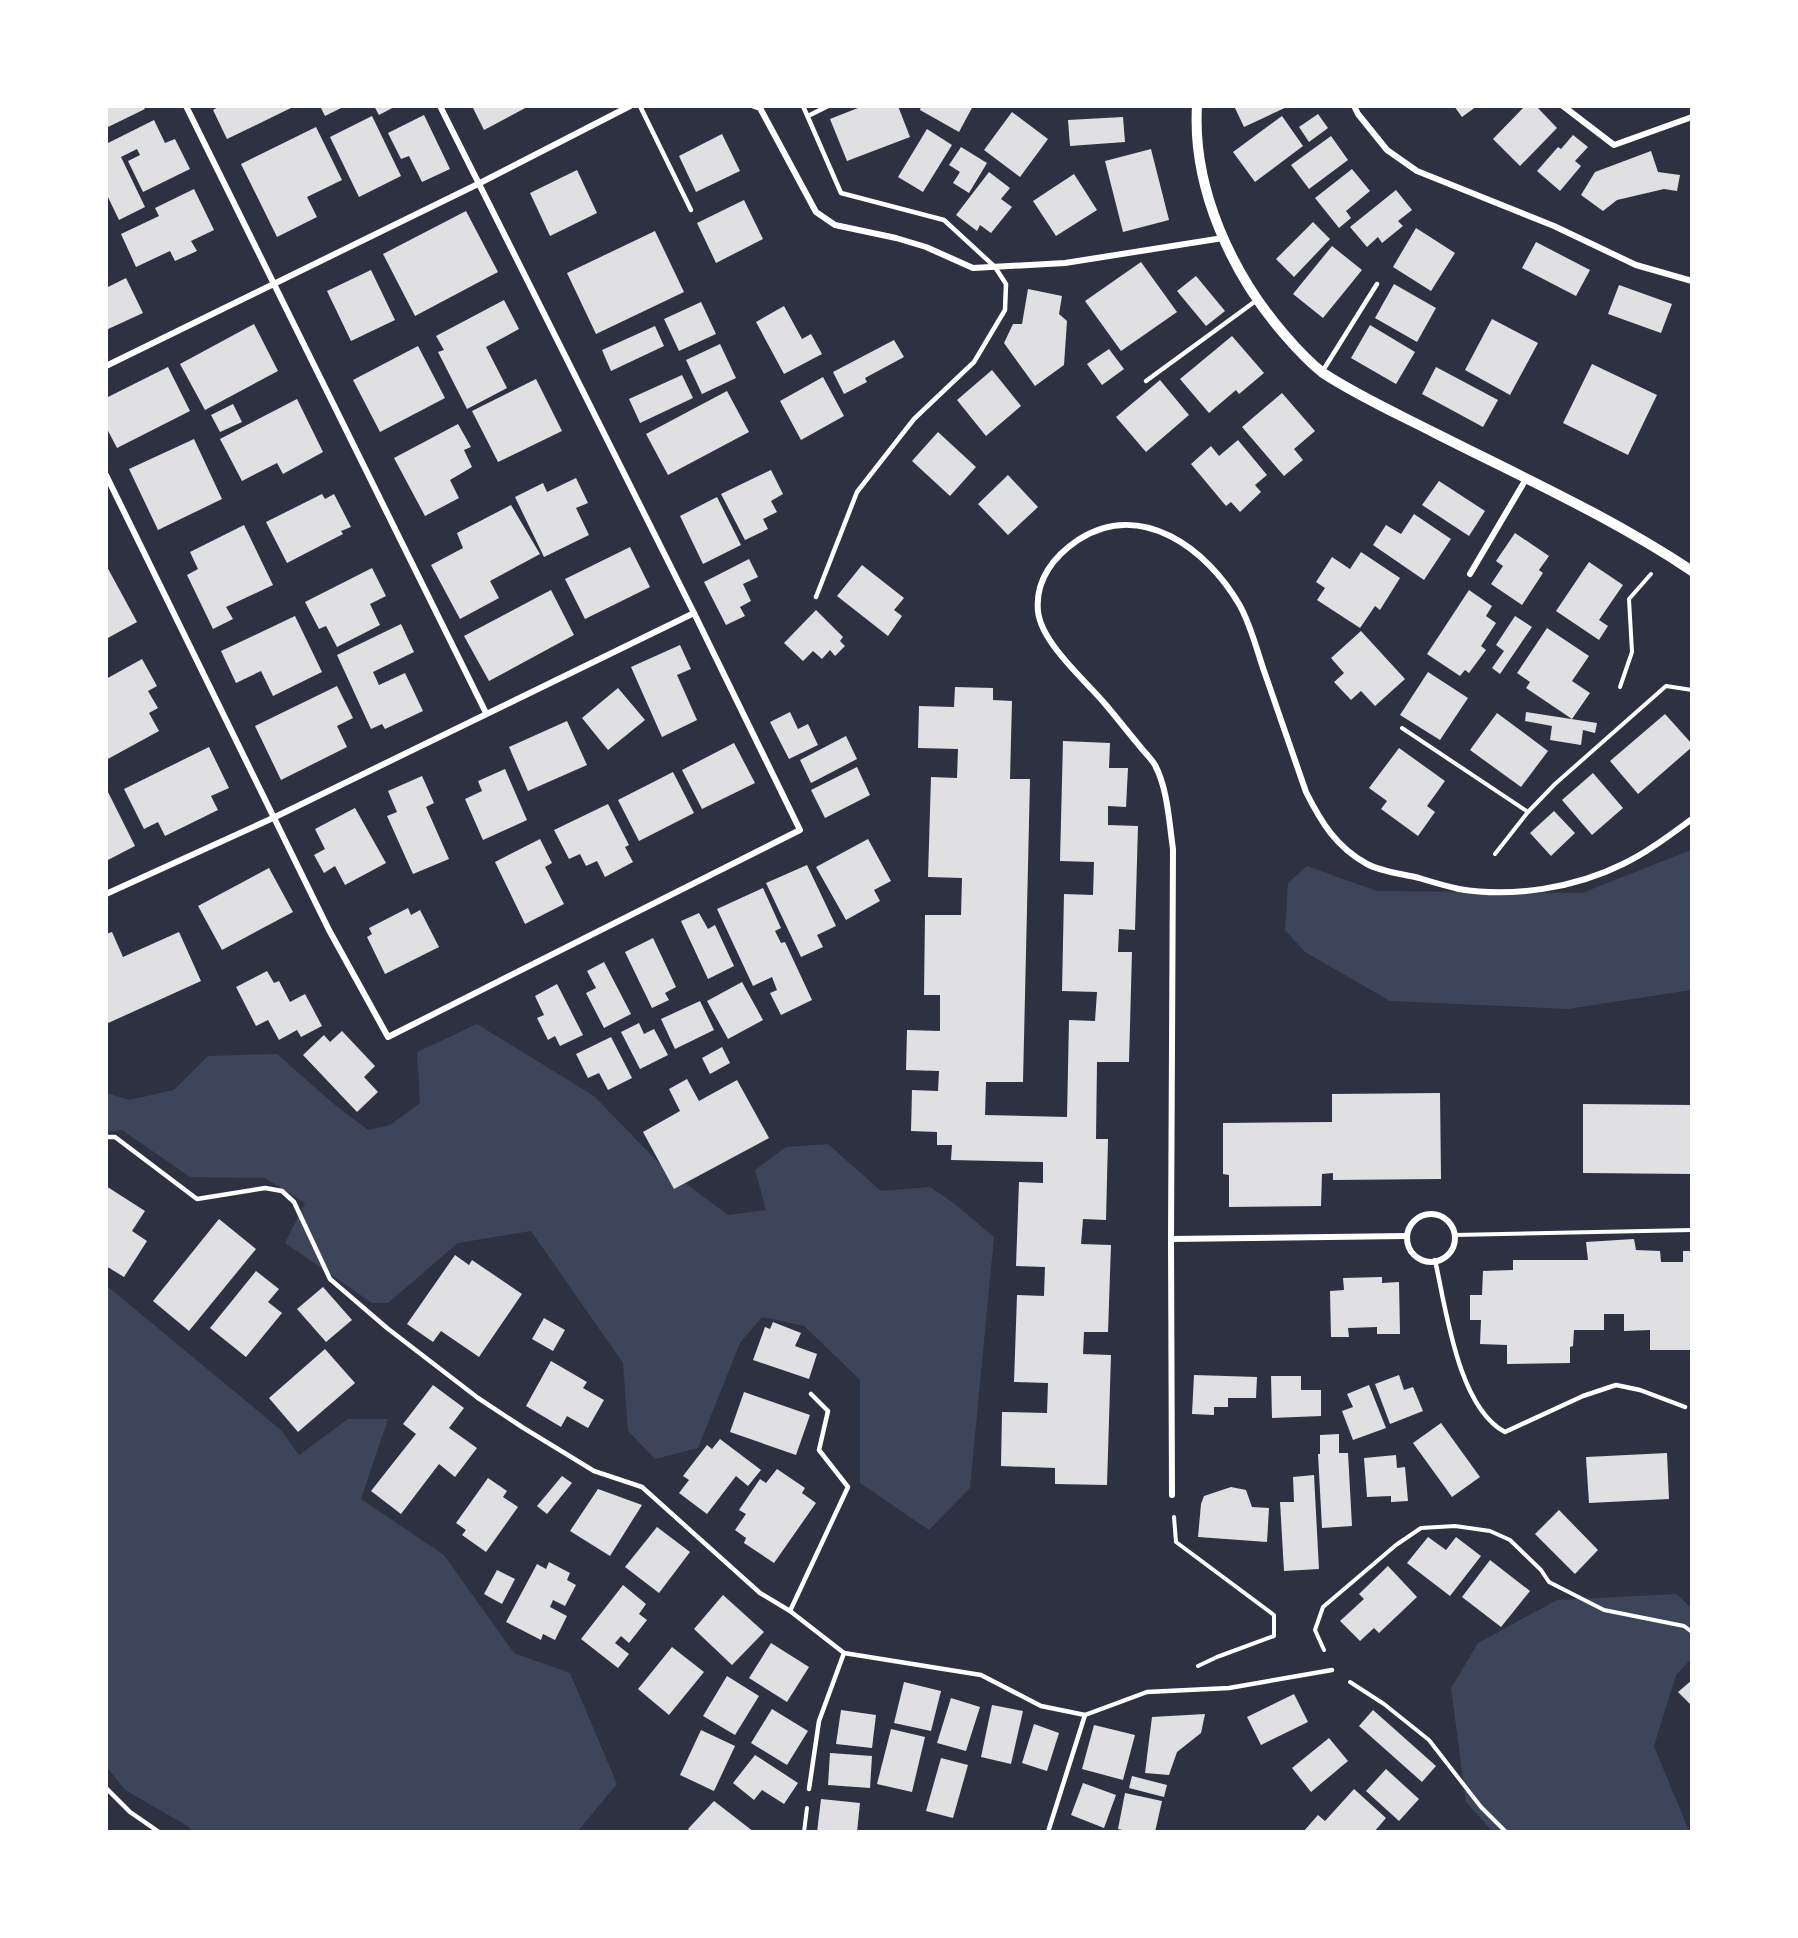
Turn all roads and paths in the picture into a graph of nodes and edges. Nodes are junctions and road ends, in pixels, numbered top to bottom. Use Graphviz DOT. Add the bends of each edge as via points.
graph roads {
  1 [pos="186,106"];
  2 [pos="440,106"];
  3 [pos="630,106"];
  4 [pos="640,106"];
  5 [pos="754,106"];
  6 [pos="803,106"];
  7 [pos="828,106"];
  8 [pos="1197,106"];
  9 [pos="1354,106"];
  10 [pos="1563,106"];
  11 [pos="808,116"];
  12 [pos="1692,117"];
  13 [pos="478,184"];
  14 [pos="691,210"];
  15 [pos="1223,238"];
  16 [pos="995,267"];
  17 [pos="1692,281"];
  18 [pos="274,284"];
  19 [pos="1377,284"];
  20 [pos="1257,300"];
  21 [pos="106,366"];
  22 [pos="1322,372"];
  23 [pos="1146,381"];
  24 [pos="106,475"];
  25 [pos="1526,479"];
  26 [pos="1667,555"];
  27 [pos="1692,571"];
  28 [pos="1470,574"];
  29 [pos="816,597"];
  30 [pos="694,613"];
  31 [pos="1620,687"];
  32 [pos="1692,690"];
  33 [pos="486,713"];
  34 [pos="1402,728"];
  35 [pos="1528,812"];
  36 [pos="273,818"];
  37 [pos="1692,819"];
  38 [pos="1495,854"];
  39 [pos="106,894"];
  40 [pos="106,1137"];
  41 [pos="1692,1230"];
  42 [pos="1454,1235"];
  43 [pos="1407,1236"];
  44 [pos="1171,1239"];
  45 [pos="1436,1260"];
  46 [pos="811,1394"];
  47 [pos="1685,1407"];
  48 [pos="1173,1495"];
  49 [pos="790,1611"];
  50 [pos="1692,1632"];
  51 [pos="844,1653"];
  52 [pos="1197,1667"];
  53 [pos="1332,1670"];
  54 [pos="1085,1715"];
  55 [pos="106,1788"];
  56 [pos="809,1789"];
  57 [pos="159,1832"];
  58 [pos="1048,1832"];
  59 [pos="1506,1832"];
  1 -- 18 [label="street"];
  2 -- 13 [label="street"];
  3 -- 13 [label="street"];
  4 -- 14 [label="lane"];
  5 -- 16 [label="street" via="760,108 816,212 835,225 926,247 973,268"];
  6 -- 11 [label="lane"];
  7 -- 11 [label="lane"];
  8 -- 15 [label="street" via="1195,128 1204,183"];
  9 -- 17 [label="street" via="1387,150 1417,171 1554,226 1636,265"];
  10 -- 12 [label="street" via="1614,145"];
  11 -- 16 [label="lane" via="841,193 944,220"];
  13 -- 18 [label="street"];
  13 -- 30 [label="street"];
  15 -- 16 [label="street" via="1065,263"];
  15 -- 20 [label="street"];
  16 -- 29 [label="lane" via="1006,284 1005,310 974,362 914,419 857,492"];
  18 -- 21 [label="street"];
  18 -- 33 [label="street"];
  19 -- 22 [label="lane"];
  20 -- 22 [label="street" via="1298,350"];
  20 -- 23 [label="lane"];
  22 -- 25 [label="street"];
  24 -- 36 [label="street"];
  25 -- 26 [label="street"];
  25 -- 28 [label="street"];
  26 -- 27 [label="street"];
  26 -- 31 [label="path" via="1629,598 1632,652"];
  30 -- 33 [label="street"];
  30 -- 36 [label="street" via="800,830 388,1037 328,930"];
  32 -- 35 [label="path" via="1666,686"];
  33 -- 36 [label="street"];
  34 -- 35 [label="path"];
  35 -- 38 [label="path"];
  36 -- 39 [label="street"];
  37 -- 44 [label="street" via="1623,864 1587,879 1538,889 1459,889 1368,865 1345,849 1320,821 1239,605 1201,557 1160,531 1126,525 1101,528 1062,552 1042,580 1038,611 1043,628 1155,765 1165,797 1173,849"];
  40 -- 49 [label="lane" via="115,1137 197,1199 265,1188 282,1191 294,1202 330,1279 387,1328 478,1398 594,1471 642,1487 760,1593"];
  41 -- 42 [label="path"];
  42 -- 43 [label="street" via="1451,1225 1441,1216 1426,1214 1411,1224"];
  42 -- 45 [label="street" via="1454,1245 1448,1254"];
  43 -- 44 [label="street"];
  43 -- 45 [label="street" via="1413,1253 1420,1259"];
  44 -- 48 [label="street"];
  45 -- 47 [label="lane" via="1454,1346 1470,1393 1495,1427 1505,1432 1616,1385"];
  46 -- 49 [label="lane" via="828,1411 819,1450 848,1488"];
  48 -- 52 [label="path" via="1176,1542 1274,1615 1274,1636"];
  49 -- 51 [label="lane"];
  50 -- 53 [label="path" via="1684,1626 1604,1610 1549,1582 1510,1540 1490,1531 1455,1526 1421,1528 1323,1606 1315,1630"];
  51 -- 54 [label="lane" via="981,1675 1041,1706"];
  51 -- 56 [label="lane" via="819,1721"];
  53 -- 54 [label="lane" via="1229,1688 1147,1692"];
  53 -- 59 [label="path" via="1429,1740 1481,1807"];
  54 -- 58 [label="lane"];
  55 -- 57 [label="lane" via="130,1812"];
}
